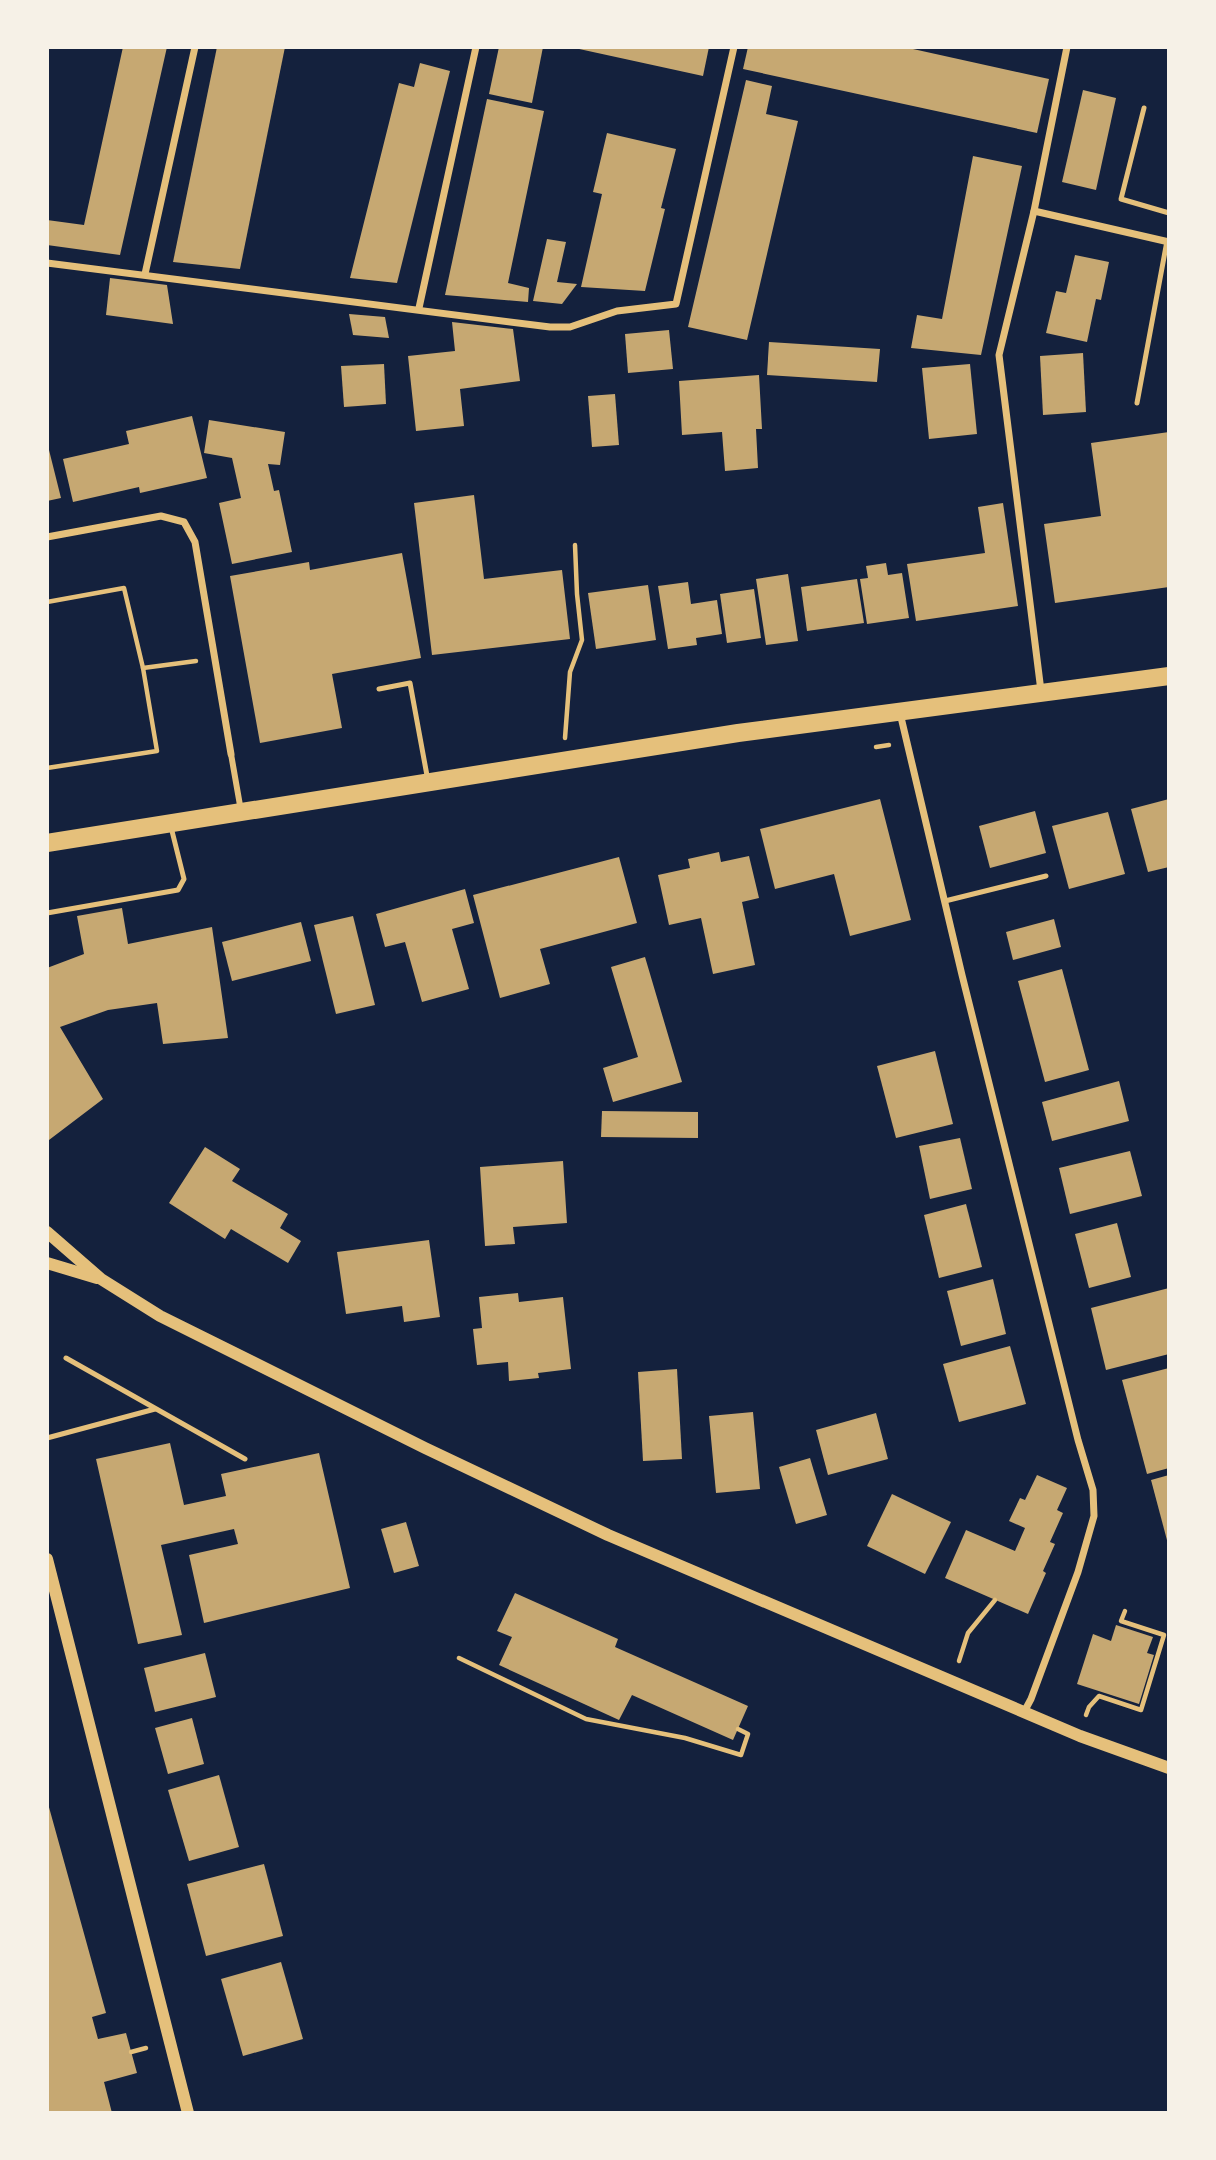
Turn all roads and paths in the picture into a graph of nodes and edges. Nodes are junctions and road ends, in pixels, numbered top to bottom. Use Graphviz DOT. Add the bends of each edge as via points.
graph roads {
  1 [pos="195,47"];
  2 [pos="476,47"];
  3 [pos="734,47"];
  4 [pos="1067,47"];
  5 [pos="1144,108"];
  6 [pos="1034,211"];
  7 [pos="1169,213"];
  8 [pos="1168,242"];
  9 [pos="47,263"];
  10 [pos="145,274"];
  11 [pos="419,309"];
  12 [pos="1137,403"];
  13 [pos="47,537"];
  14 [pos="576,545"];
  15 [pos="47,602"];
  16 [pos="214,658"];
  17 [pos="143,668"];
  18 [pos="1169,676"];
  19 [pos="379,689"];
  20 [pos="1041,692"];
  21 [pos="900,711"];
  22 [pos="231,754"];
  23 [pos="563,760"];
  24 [pos="47,768"];
  25 [pos="428,784"];
  26 [pos="241,813"];
  27 [pos="170,824"];
  28 [pos="47,843"];
  29 [pos="1046,876"];
  30 [pos="945,901"];
  31 [pos="47,913"];
  32 [pos="47,1232"];
  33 [pos="47,1263"];
  34 [pos="101,1279"];
  35 [pos="66,1358"];
  36 [pos="155,1409"];
  37 [pos="47,1438"];
  38 [pos="245,1459"];
  39 [pos="47,1559"];
  40 [pos="995,1600"];
  41 [pos="1125,1611"];
  42 [pos="459,1658"];
  43 [pos="951,1682"];
  44 [pos="1024,1712"];
  45 [pos="738,1729"];
  46 [pos="1080,1736"];
  47 [pos="1169,1768"];
  48 [pos="146,2048"];
  49 [pos="131,2052"];
  50 [pos="188,2113"];
  1 -- 10 [label="street"];
  2 -- 11 [label="street"];
  3 -- 11 [label="street" via="676,304 617,311 570,327"];
  4 -- 6 [label="street"];
  5 -- 7 [label="lane" via="1121,199"];
  6 -- 8 [label="street"];
  6 -- 20 [label="street" via="999,355"];
  8 -- 12 [label="lane"];
  9 -- 10 [label="street"];
  10 -- 11 [label="street"];
  13 -- 16 [label="street" via="161,516 184,522 195,542"];
  14 -- 23 [label="path" via="582,640 570,672"];
  15 -- 17 [label="path" via="124,588"];
  16 -- 17 [label="path"];
  16 -- 22 [label="street"];
  17 -- 24 [label="path" via="157,751"];
  18 -- 20 [label="main road"];
  19 -- 25 [label="lane" via="410,683"];
  20 -- 21 [label="main road"];
  21 -- 23 [label="main road"];
  21 -- 30 [label="street"];
  22 -- 26 [label="street"];
  23 -- 25 [label="main road"];
  25 -- 26 [label="main road"];
  26 -- 27 [label="main road"];
  27 -- 28 [label="main road"];
  27 -- 31 [label="lane" via="184,879 178,890"];
  29 -- 30 [label="lane"];
  30 -- 44 [label="street" via="1093,1490 1094,1516 1077,1572"];
  32 -- 34 [label="street"];
  33 -- 34 [label="street"];
  34 -- 43 [label="street" via="160,1316 461,1465 621,1540"];
  35 -- 36 [label="lane"];
  36 -- 37 [label="lane"];
  36 -- 38 [label="lane"];
  39 -- 50 [label="street"];
  40 -- 43 [label="path" via="968,1633"];
  41 -- 46 [label="path" via="1121,1621 1164,1635 1141,1710 1100,1694 1089,1707"];
  42 -- 45 [label="path" via="586,1719 685,1738 741,1755 748,1734"];
  43 -- 44 [label="street"];
  44 -- 46 [label="street"];
  46 -- 47 [label="street"];
  48 -- 49 [label="path"];
}
